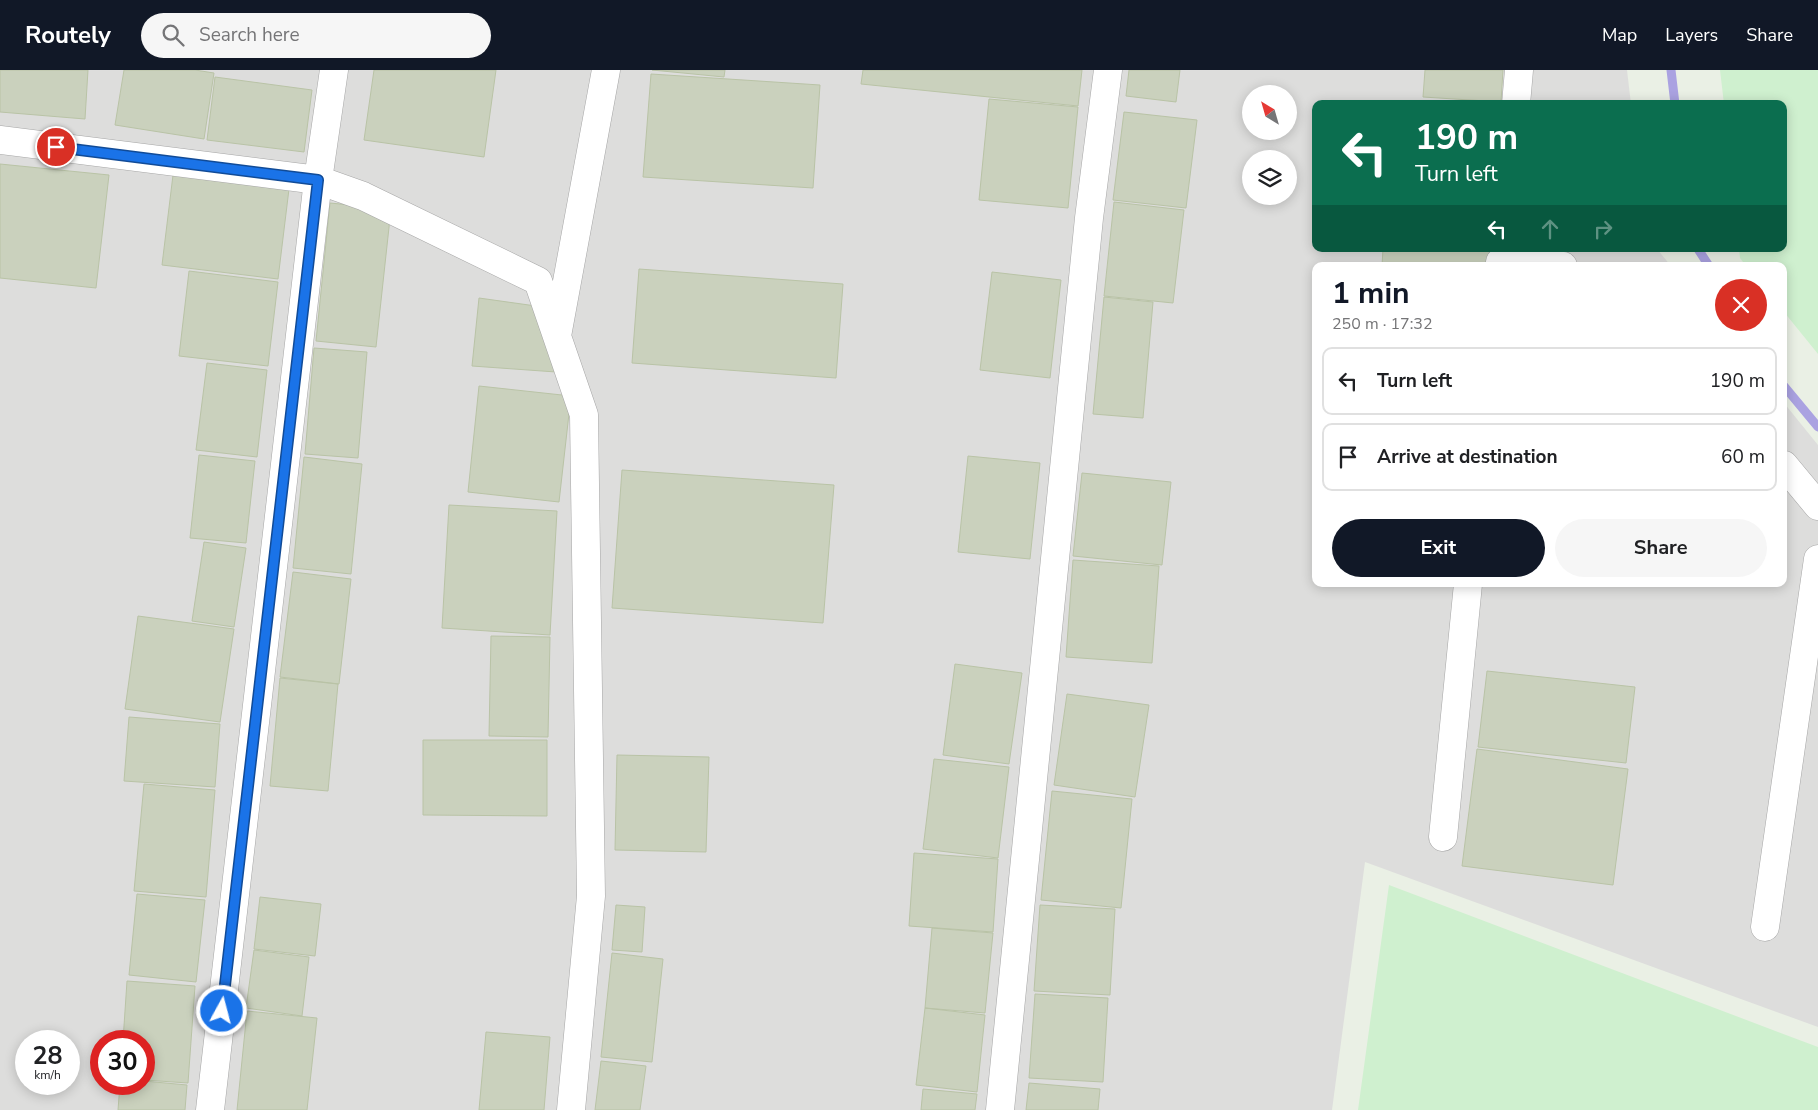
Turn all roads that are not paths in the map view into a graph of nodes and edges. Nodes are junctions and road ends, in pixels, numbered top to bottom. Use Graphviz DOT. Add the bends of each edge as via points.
graph roads {
  1 [pos="334,70"];
  2 [pos="606,70"];
  3 [pos="1108,70"];
  4 [pos="1519,70"];
  5 [pos="1516,100"];
  6 [pos="0,140"];
  7 [pos="318,180"];
  8 [pos="1500,259"];
  9 [pos="1527,262"];
  10 [pos="557,337"];
  11 [pos="1787,468"];
  12 [pos="1818,506"];
  13 [pos="1818,559"];
  14 [pos="1468,587"];
  15 [pos="1443,838"];
  16 [pos="1765,927"];
  17 [pos="210,1110"];
  18 [pos="571,1110"];
  19 [pos="1000,1110"];
  1 -- 7 [label="street"];
  2 -- 10 [label="street"];
  3 -- 19 [label="street" via="1090,218"];
  4 -- 5 [label="street"];
  6 -- 7 [label="street"];
  7 -- 10 [label="street" via="364,196 538,281"];
  7 -- 17 [label="street"];
  8 -- 9 [label="street"];
  10 -- 18 [label="street" via="584,415 591,896"];
  11 -- 12 [label="street"];
  13 -- 16 [label="street"];
  14 -- 15 [label="street"];
}
